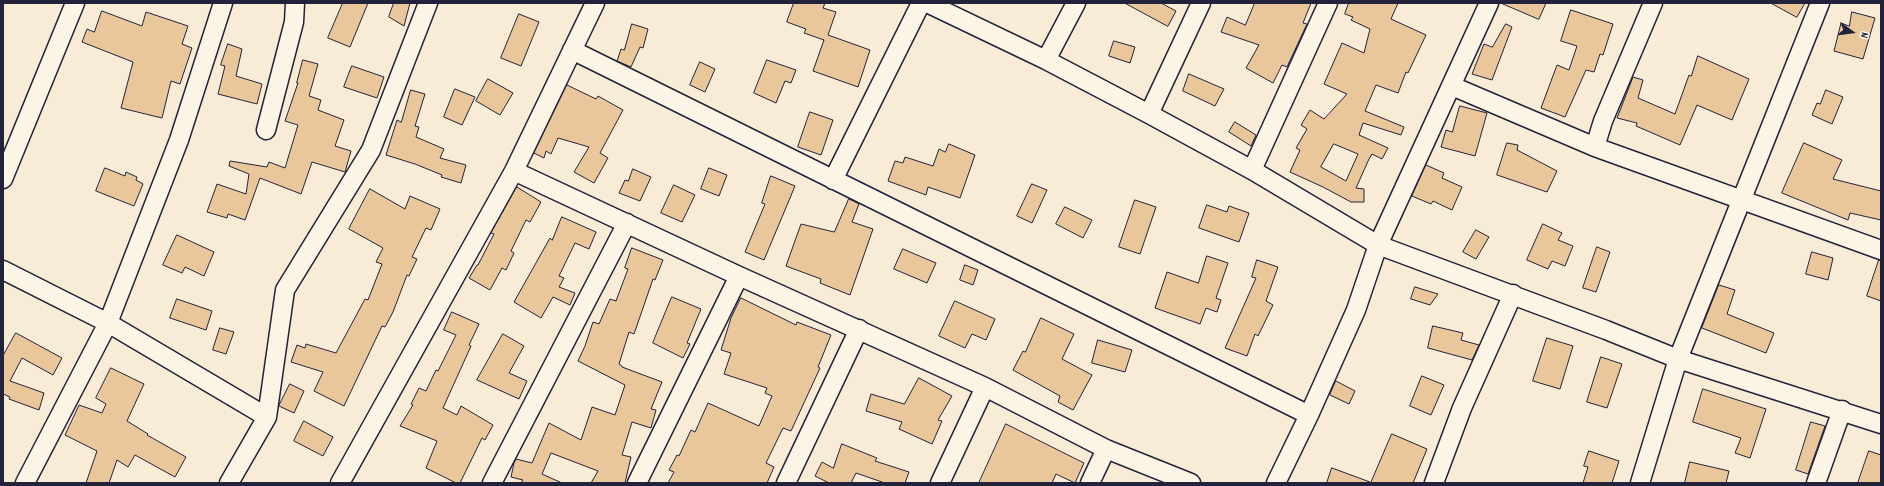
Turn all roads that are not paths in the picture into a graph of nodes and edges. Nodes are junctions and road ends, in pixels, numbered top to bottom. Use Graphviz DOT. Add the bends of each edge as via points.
graph roads {
  1 [pos="76,3"];
  2 [pos="223,3"];
  3 [pos="295,3"];
  4 [pos="428,3"];
  5 [pos="595,3"];
  6 [pos="921,3"];
  7 [pos="1076,3"];
  8 [pos="1201,3"];
  9 [pos="1328,3"];
  10 [pos="1489,3"];
  11 [pos="1653,3"];
  12 [pos="1820,3"];
  13 [pos="938,6"];
  14 [pos="572,50"];
  15 [pos="1046,60"];
  16 [pos="1452,86"];
  17 [pos="1149,114"];
  18 [pos="266,130"];
  19 [pos="1594,148"];
  20 [pos="1252,170"];
  21 [pos="514,171"];
  22 [pos="3,179"];
  23 [pos="833,180"];
  24 [pos="1741,198"];
  25 [pos="627,223"];
  26 [pos="1378,245"];
  27 [pos="1881,250"];
  28 [pos="3,270"];
  29 [pos="739,276"];
  30 [pos="1512,294"];
  31 [pos="108,323"];
  32 [pos="860,329"];
  33 [pos="1678,359"];
  34 [pos="985,387"];
  35 [pos="1842,410"];
  36 [pos="1309,415"];
  37 [pos="267,417"];
  38 [pos="1881,424"];
  39 [pos="1106,448"];
  40 [pos="25,483"];
  41 [pos="229,483"];
  42 [pos="340,483"];
  43 [pos="492,483"];
  44 [pos="637,483"];
  45 [pos="786,483"];
  46 [pos="940,483"];
  47 [pos="1090,483"];
  48 [pos="1191,483"];
  49 [pos="1276,483"];
  50 [pos="1434,483"];
  51 [pos="1640,483"];
  52 [pos="1816,483"];
  1 -- 22 [label="street"];
  2 -- 31 [label="street" via="179,140"];
  3 -- 18 [label="street" via="294,22"];
  4 -- 37 [label="street" via="371,150 284,290"];
  5 -- 14 [label="street"];
  6 -- 23 [label="street"];
  7 -- 15 [label="street"];
  8 -- 17 [label="street"];
  9 -- 20 [label="street"];
  10 -- 16 [label="street"];
  11 -- 19 [label="street"];
  12 -- 24 [label="street"];
  13 -- 15 [label="street"];
  14 -- 21 [label="street"];
  14 -- 23 [label="street"];
  15 -- 17 [label="street"];
  16 -- 19 [label="street"];
  16 -- 26 [label="street"];
  17 -- 20 [label="street"];
  19 -- 24 [label="street"];
  20 -- 26 [label="street"];
  21 -- 25 [label="street"];
  21 -- 42 [label="street"];
  23 -- 36 [label="street"];
  24 -- 27 [label="street"];
  24 -- 33 [label="street"];
  25 -- 29 [label="street"];
  25 -- 43 [label="street"];
  26 -- 30 [label="street"];
  26 -- 36 [label="street" via="1356,310"];
  28 -- 31 [label="street"];
  29 -- 32 [label="street"];
  29 -- 44 [label="street"];
  30 -- 33 [label="street"];
  30 -- 50 [label="street" via="1462,408"];
  31 -- 37 [label="street"];
  31 -- 40 [label="street"];
  32 -- 34 [label="street"];
  32 -- 45 [label="street"];
  33 -- 35 [label="street"];
  33 -- 51 [label="street"];
  34 -- 39 [label="street"];
  34 -- 46 [label="street"];
  35 -- 38 [label="street"];
  35 -- 52 [label="street"];
  36 -- 49 [label="street"];
  37 -- 41 [label="street"];
  39 -- 47 [label="street"];
  39 -- 48 [label="street"];
}
